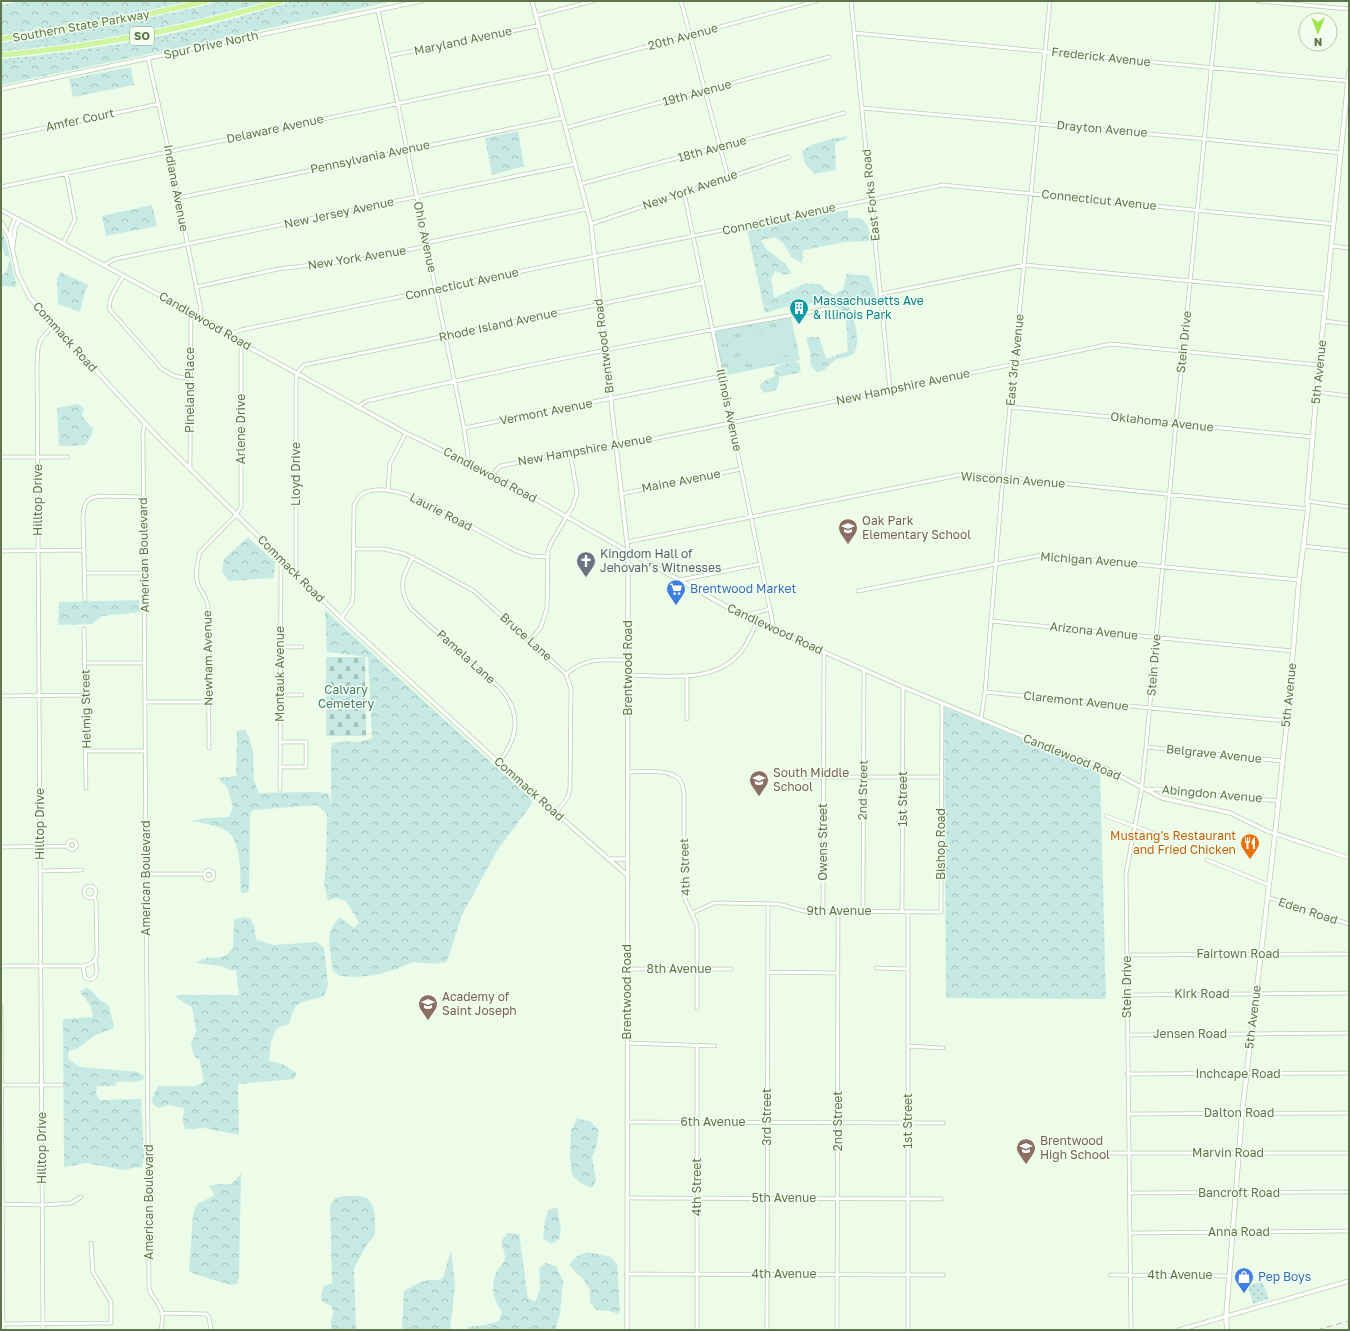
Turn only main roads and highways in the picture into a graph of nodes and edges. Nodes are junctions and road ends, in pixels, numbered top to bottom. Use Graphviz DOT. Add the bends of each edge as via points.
graph roads {
  1 [pos="207,1"];
  2 [pos="281,1"];
  3 [pos="1,39"];
  4 [pos="1,55"];
  5 [pos="1349,72"];
  6 [pos="1348,81"];
  7 [pos="1227,1330"];
  1 -- 3 [label="highway, Southern State Parkway / SO" via="112,22"];
  2 -- 4 [label="highway, Southern State Parkway / SO" via="218,19 145,35 75,47"];
  5 -- 6 [label="main road, 5th Avenue"];
  6 -- 7 [label="main road, 5th Avenue" via="1275,834 1242,1114"];
}
